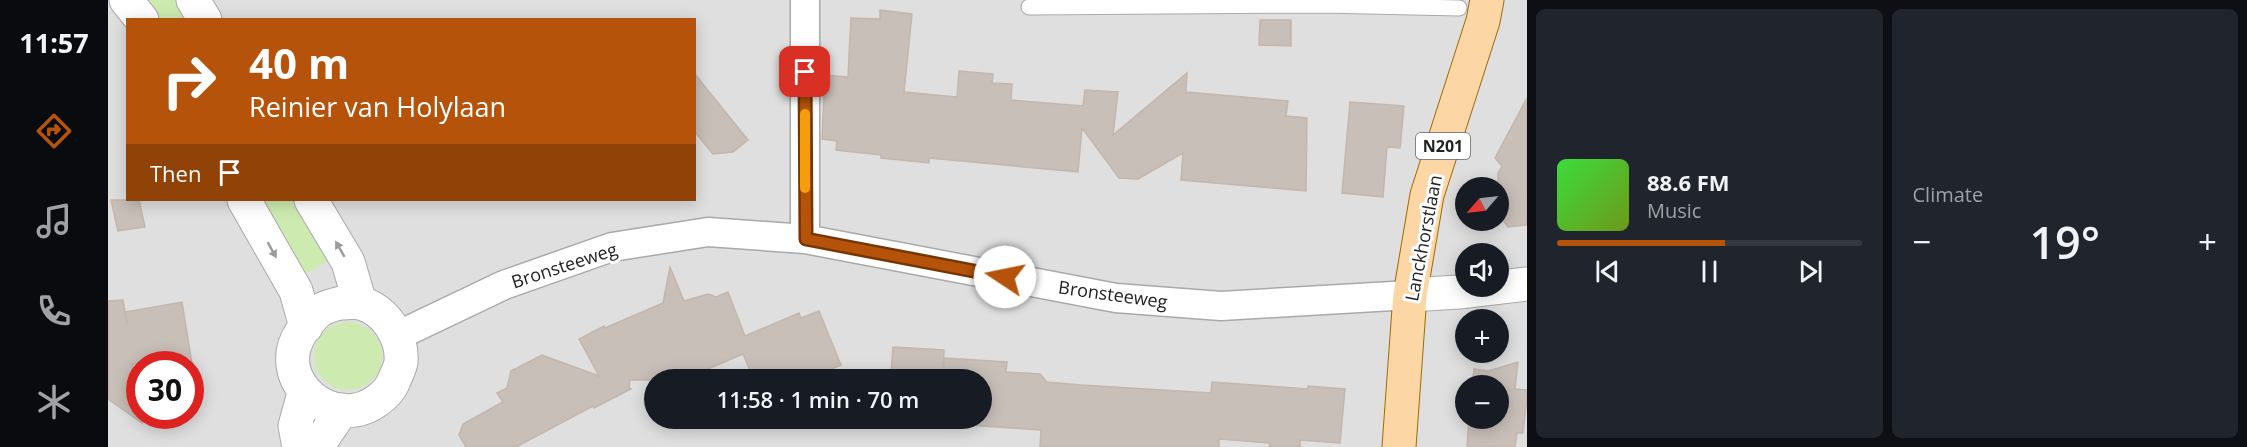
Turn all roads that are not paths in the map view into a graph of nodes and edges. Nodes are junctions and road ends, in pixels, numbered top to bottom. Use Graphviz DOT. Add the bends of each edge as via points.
graph roads {
  1 [pos="126,0"];
  2 [pos="194,0"];
  3 [pos="805,0"];
  4 [pos="1473,4"];
  5 [pos="1029,7"];
  6 [pos="140,18"];
  7 [pos="204,18"];
  8 [pos="245,201"];
  9 [pos="312,201"];
  10 [pos="806,239"];
  11 [pos="1527,284"];
  12 [pos="1410,295"];
  13 [pos="360,303"];
  14 [pos="306,327"];
  15 [pos="398,336"];
  16 [pos="304,393"];
  17 [pos="342,410"];
  18 [pos="299,447"];
  19 [pos="317,447"];
  20 [pos="1399,447"];
  1 -- 6 [label="street"];
  2 -- 7 [label="street"];
  3 -- 10 [label="street"];
  4 -- 5 [label="lane"];
  4 -- 12 [label="main road, Lanckhorstlaan / N201" via="1483,21 1427,195"];
  8 -- 14 [label="street, one-way" via="296,291"];
  13 -- 9 [label="street, one-way" via="348,262"];
  10 -- 12 [label="street, Bronsteeweg" via="1116,298 1221,306"];
  10 -- 15 [label="street, Bronsteeweg" via="708,232 612,247 504,285"];
  11 -- 12 [label="street, Bronsteeweg"];
  12 -- 20 [label="main road, Lanckhorstlaan / N201"];
  13 -- 14 [label="street" via="322,307"];
  13 -- 15 [label="street" via="381,314"];
  14 -- 16 [label="street" via="296,341 292,360"];
  15 -- 17 [label="street" via="401,363 390,391 370,406"];
  16 -- 17 [label="street" via="323,405"];
  16 -- 18 [label="street" via="295,426"];
  17 -- 19 [label="street"];
}
